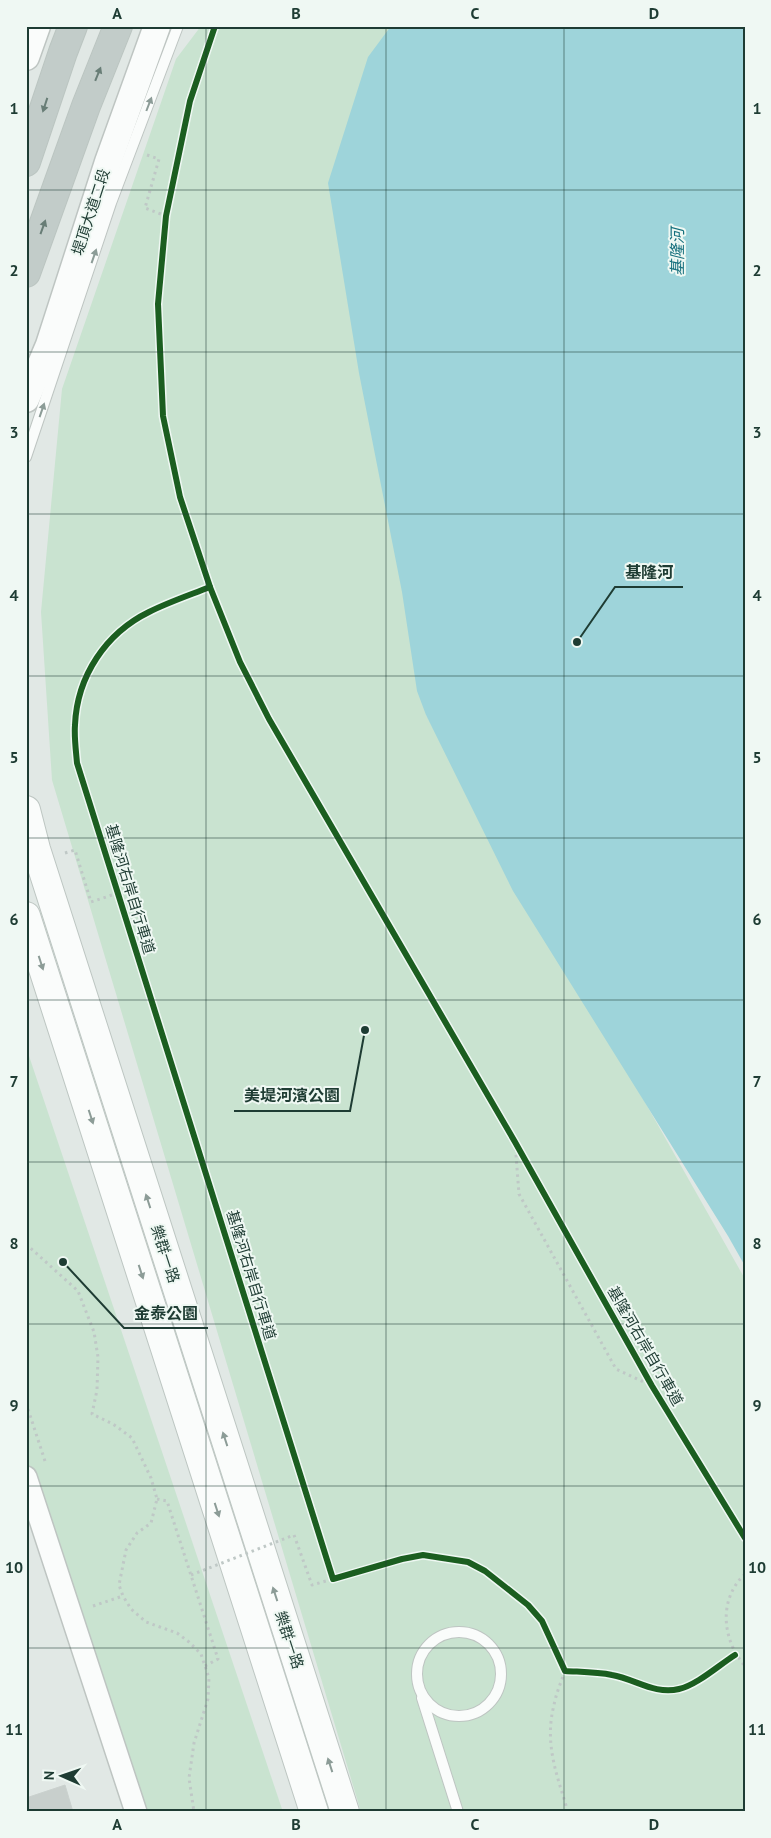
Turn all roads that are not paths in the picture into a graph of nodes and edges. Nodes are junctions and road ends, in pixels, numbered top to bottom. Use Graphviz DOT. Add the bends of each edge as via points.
graph roads {
  1 [pos="37,26"];
  2 [pos="73,26"];
  3 [pos="118,26"];
  4 [pos="158,26"];
  5 [pos="178,26"];
  6 [pos="26,57"];
  7 [pos="26,162"];
  8 [pos="26,273"];
  9 [pos="26,399"];
  10 [pos="26,457"];
  11 [pos="26,810"];
  12 [pos="26,916"];
  13 [pos="26,1476"];
  14 [pos="419,1687"];
  15 [pos="136,1812"];
  16 [pos="314,1812"];
  17 [pos="345,1812"];
  18 [pos="458,1812"];
  1 -- 6 [label="street"];
  2 -- 7 [label="highway, one-way"];
  8 -- 3 [label="highway, one-way"];
  4 -- 9 [label="street, 堤頂大道二段" via="108,162 49,345"];
  10 -- 5 [label="lane, one-way" via="111,204"];
  17 -- 11 [label="main road, 樂群一路, one-way"];
  12 -- 16 [label="main road, 樂群一路, one-way"];
  13 -- 15 [label="street"];
  14 -- 14 [label="lane" via="425,1700 435,1709 460,1717 473,1714 494,1699 500,1687 500,1660 484,1639 472,1633 446,1633 425,1649 419,1661"];
  14 -- 18 [label="lane"];
}
